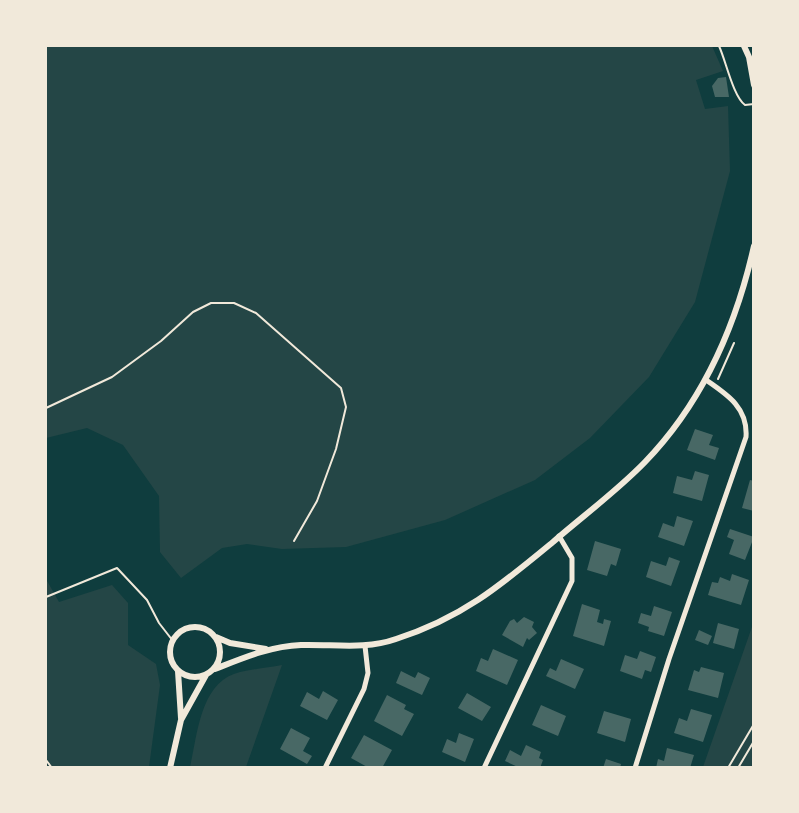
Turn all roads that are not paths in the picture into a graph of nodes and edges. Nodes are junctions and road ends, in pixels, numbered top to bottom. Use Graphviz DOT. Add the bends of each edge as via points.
graph roads {
  1 [pos="744,46"];
  2 [pos="751,57"];
  3 [pos="754,85"];
  4 [pos="754,246"];
  5 [pos="706,380"];
  6 [pos="559,536"];
  7 [pos="215,636"];
  8 [pos="365,646"];
  9 [pos="268,649"];
  10 [pos="215,669"];
  11 [pos="178,671"];
  12 [pos="206,675"];
  13 [pos="181,720"];
  14 [pos="170,768"];
  15 [pos="325,768"];
  16 [pos="484,768"];
  17 [pos="635,768"];
  1 -- 2 [label="street"];
  2 -- 3 [label="street"];
  4 -- 5 [label="street" via="731,323"];
  5 -- 6 [label="street" via="646,461"];
  5 -- 17 [label="street" via="740,408 746,437"];
  6 -- 8 [label="street" via="494,591 446,621"];
  6 -- 16 [label="street" via="572,558 572,581"];
  7 -- 9 [label="street"];
  7 -- 10 [label="street" via="220,656"];
  7 -- 11 [label="street" via="203,628 180,633 173,641 171,660"];
  8 -- 9 [label="street"];
  8 -- 15 [label="street" via="368,673 364,689"];
  9 -- 10 [label="street"];
  10 -- 12 [label="street"];
  11 -- 12 [label="street" via="191,677"];
  11 -- 13 [label="street"];
  12 -- 13 [label="street"];
  13 -- 14 [label="street"];
}
